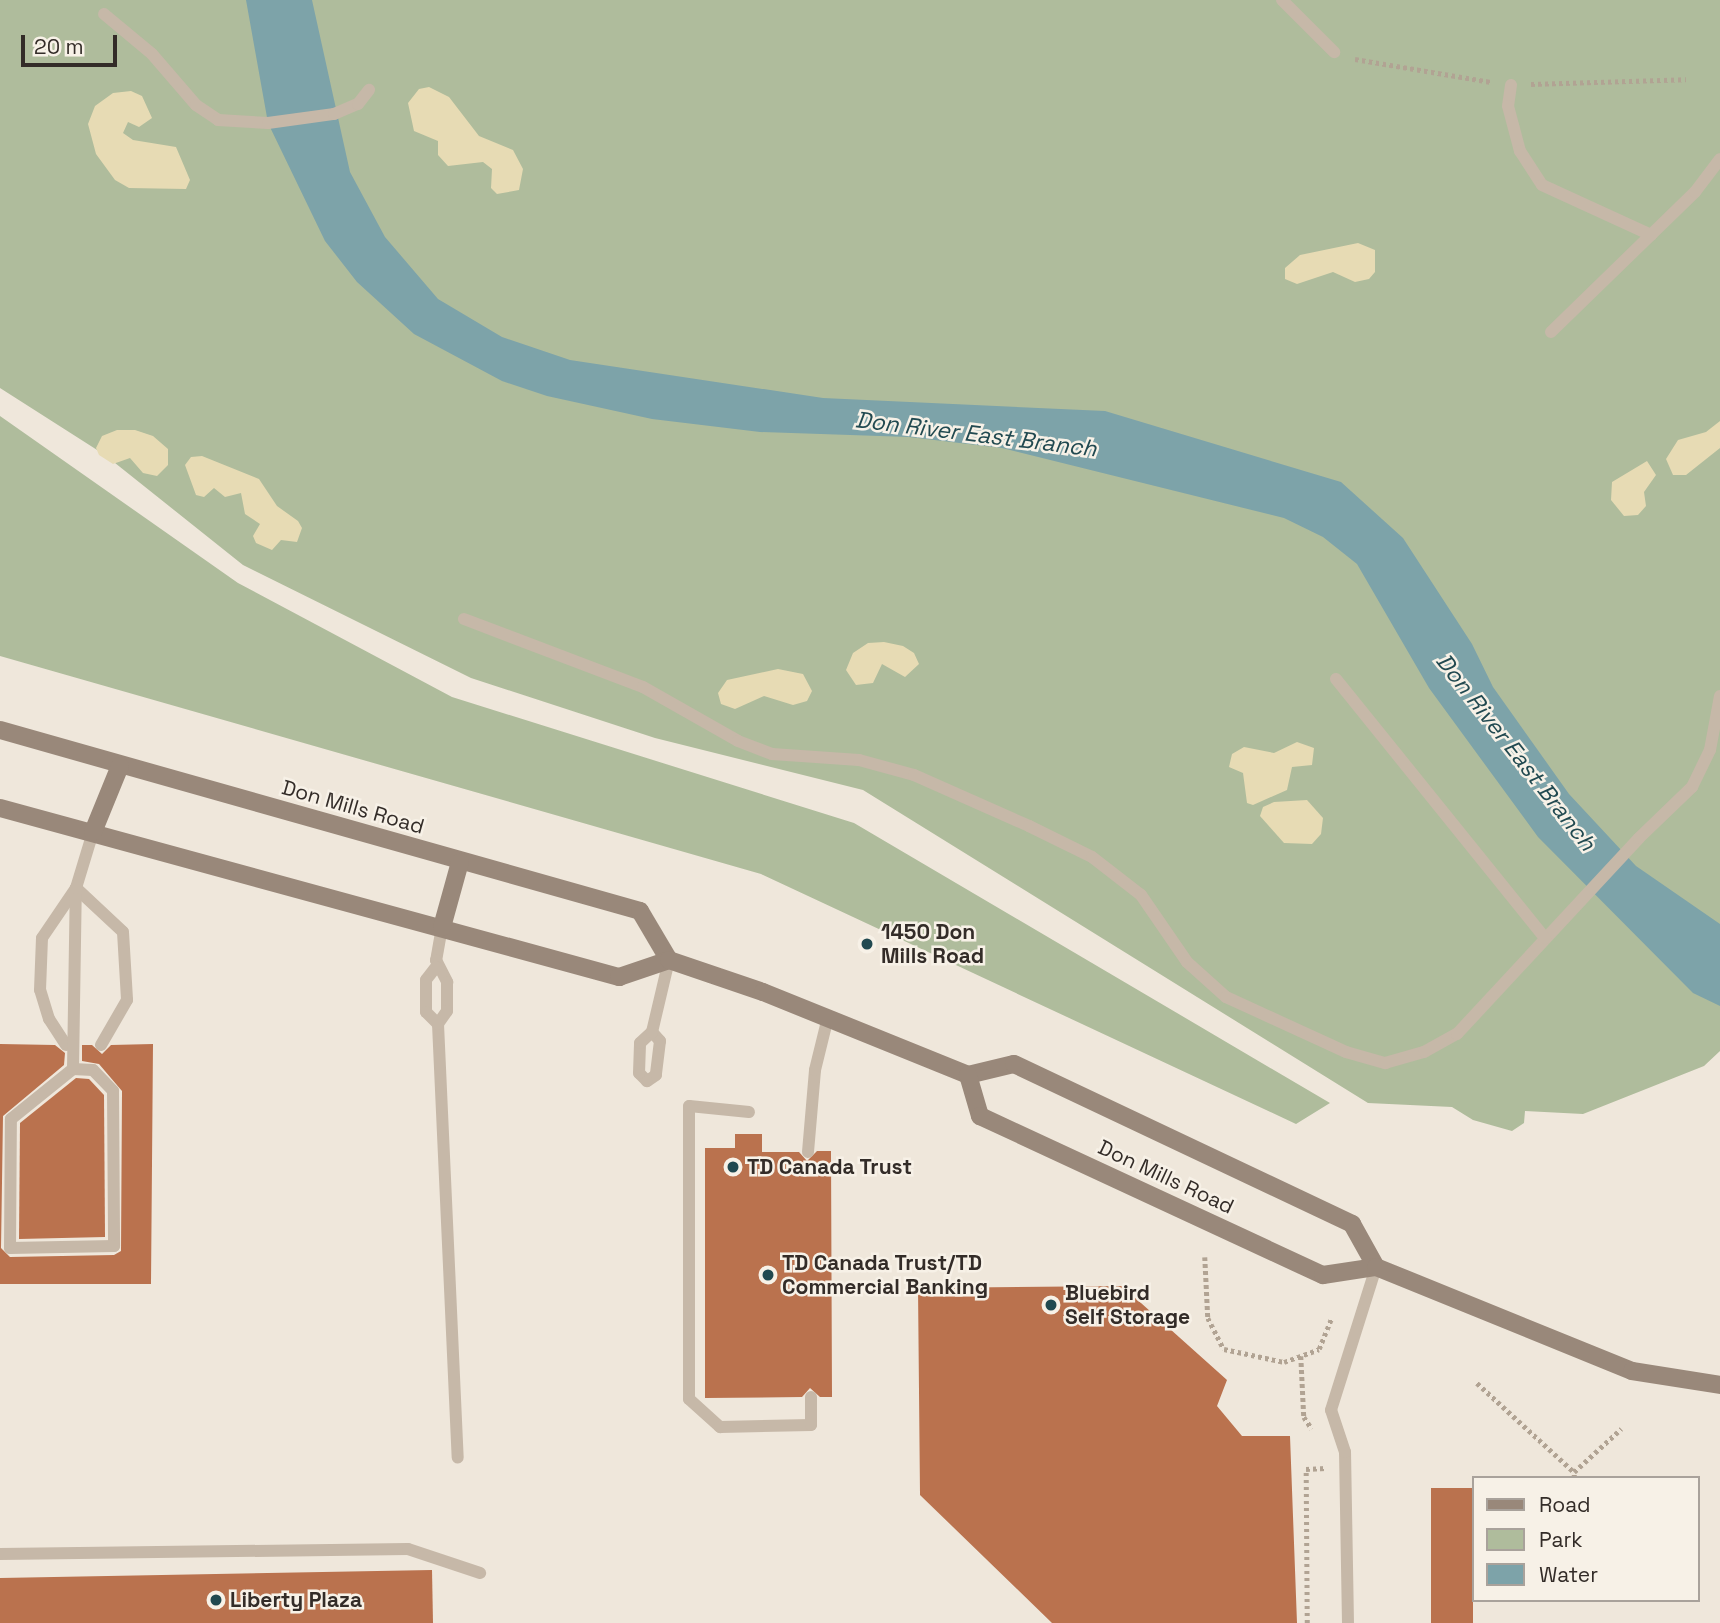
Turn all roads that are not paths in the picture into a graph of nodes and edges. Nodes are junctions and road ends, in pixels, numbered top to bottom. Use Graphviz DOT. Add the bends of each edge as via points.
graph roads {
  1 [pos="1282,0"];
  2 [pos="104,14"];
  3 [pos="1334,52"];
  4 [pos="1511,85"];
  5 [pos="369,90"];
  6 [pos="1720,159"];
  7 [pos="1651,235"];
  8 [pos="1551,332"];
  9 [pos="464,619"];
  10 [pos="1336,679"];
  11 [pos="1720,696"];
  12 [pos="0,730"];
  13 [pos="120,765"];
  14 [pos="0,808"];
  15 [pos="93,832"];
  16 [pos="460,862"];
  17 [pos="76,888"];
  18 [pos="442,928"];
  19 [pos="1545,938"];
  20 [pos="669,960"];
  21 [pos="436,967"];
  22 [pos="828,1017"];
  23 [pos="438,1024"];
  24 [pos="652,1032"];
  25 [pos="66,1045"];
  26 [pos="101,1045"];
  27 [pos="73,1069"];
  28 [pos="968,1075"];
  29 [pos="750,1112"];
  30 [pos="808,1152"];
  31 [pos="1376,1267"];
  32 [pos="1720,1385"];
  33 [pos="811,1397"];
  34 [pos="458,1458"];
  35 [pos="0,1554"];
  36 [pos="480,1573"];
  37 [pos="1348,1623"];
  1 -- 3 [label="lane"];
  2 -- 5 [label="lane" via="152,54 196,105 218,120 268,123 334,114 358,104"];
  4 -- 7 [label="lane" via="1508,106 1520,151 1542,185"];
  6 -- 7 [label="lane" via="1695,192"];
  7 -- 8 [label="lane"];
  9 -- 19 [label="lane" via="643,687 738,741 772,754 859,760 914,775 1092,857 1141,895 1187,962 1226,997 1346,1052 1385,1063 1424,1052 1457,1034"];
  10 -- 19 [label="lane"];
  11 -- 19 [label="lane" via="1710,750 1692,787"];
  12 -- 13 [label="main road, Don Mills Road"];
  13 -- 15 [label="main road"];
  13 -- 16 [label="main road, Don Mills Road"];
  14 -- 15 [label="main road"];
  15 -- 17 [label="lane"];
  15 -- 18 [label="main road"];
  16 -- 18 [label="main road"];
  16 -- 20 [label="main road, Don Mills Road" via="640,911"];
  17 -- 25 [label="lane" via="42,938 40,990 49,1019"];
  17 -- 26 [label="lane" via="122,932 127,1000"];
  17 -- 27 [label="lane"];
  18 -- 20 [label="main road" via="619,977"];
  18 -- 21 [label="lane"];
  20 -- 22 [label="main road"];
  20 -- 24 [label="lane"];
  21 -- 23 [label="lane" via="447,982 447,1011"];
  21 -- 23 [label="lane" via="426,980 426,1012"];
  22 -- 28 [label="main road"];
  22 -- 30 [label="lane" via="815,1070"];
  23 -- 34 [label="lane"];
  27 -- 27 [label="lane" via="93,1070 113,1091 114,1246 10,1248 11,1119"];
  28 -- 31 [label="main road, Don Mills Road" via="1014,1064 1352,1224"];
  28 -- 31 [label="main road, Don Mills Road" via="980,1116 1323,1275"];
  29 -- 33 [label="lane" via="689,1107 689,1399 720,1427 811,1425"];
  31 -- 32 [label="main road" via="1632,1371"];
  31 -- 37 [label="lane" via="1331,1410 1345,1452"];
  35 -- 36 [label="lane" via="408,1549"];
}
